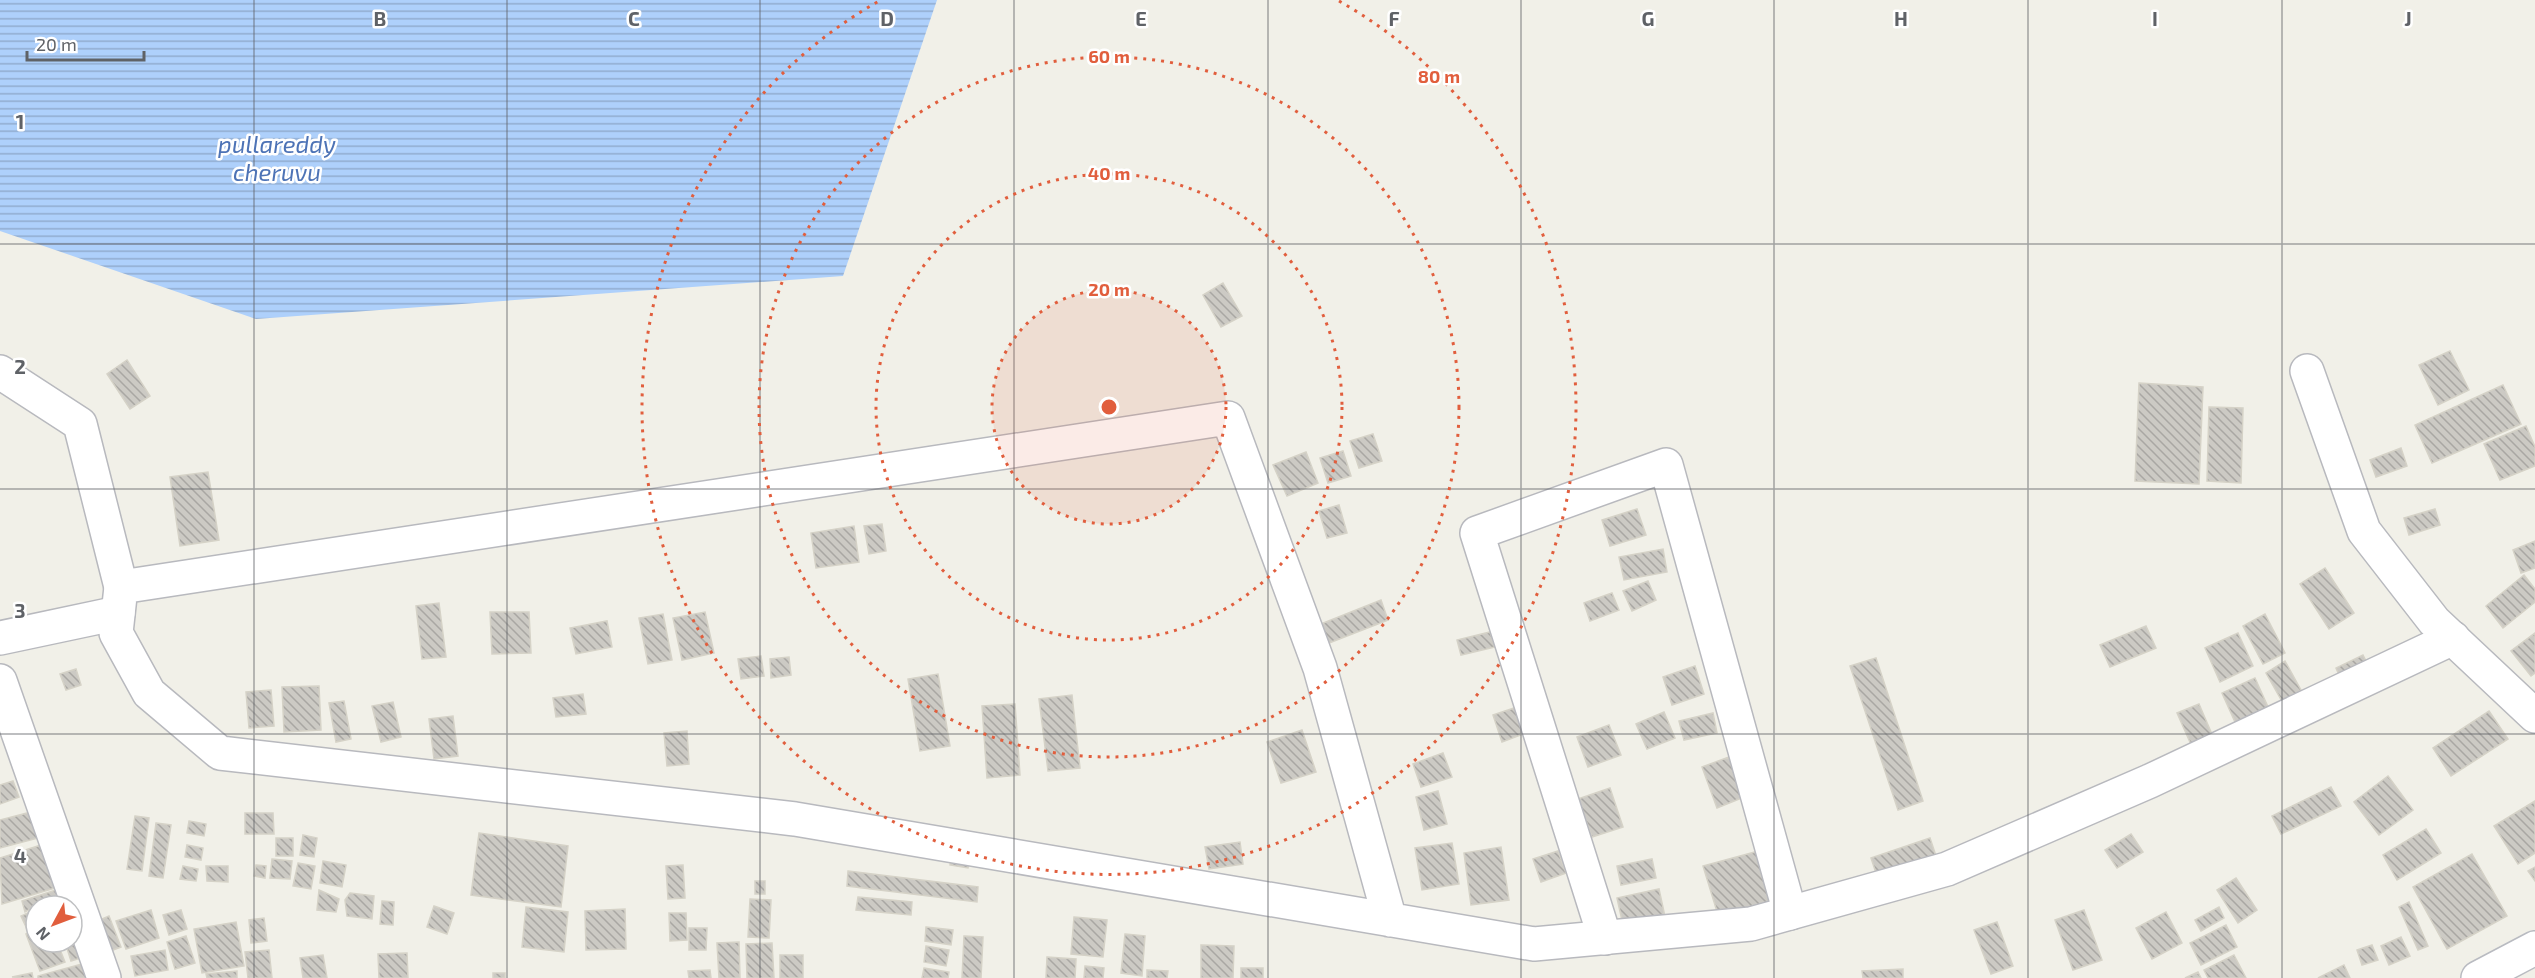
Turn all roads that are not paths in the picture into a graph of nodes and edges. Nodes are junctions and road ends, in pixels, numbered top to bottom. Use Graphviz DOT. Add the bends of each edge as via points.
graph roads {
  1 [pos="2307,371"];
  2 [pos="0,372"];
  3 [pos="119,600"];
  4 [pos="0,638"];
  5 [pos="2453,639"];
  6 [pos="0,681"];
  7 [pos="2535,716"];
  8 [pos="1790,913"];
  9 [pos="1390,920"];
  10 [pos="1605,938"];
  11 [pos="2535,948"];
  12 [pos="104,978"];
  13 [pos="2478,978"];
  1 -- 5 [label="street" via="2364,531 2434,621"];
  2 -- 3 [label="street" via="81,424"];
  3 -- 4 [label="street"];
  3 -- 9 [label="street" via="116,633 148,693 220,753 795,819"];
  3 -- 9 [label="street" via="1228,418 1320,669"];
  5 -- 7 [label="street"];
  5 -- 8 [label="street" via="2161,776 1947,869"];
  6 -- 12 [label="street"];
  8 -- 10 [label="street" via="1751,924"];
  8 -- 10 [label="street" via="1666,465 1477,533"];
  9 -- 10 [label="street" via="1534,944"];
  11 -- 13 [label="street"];
}
